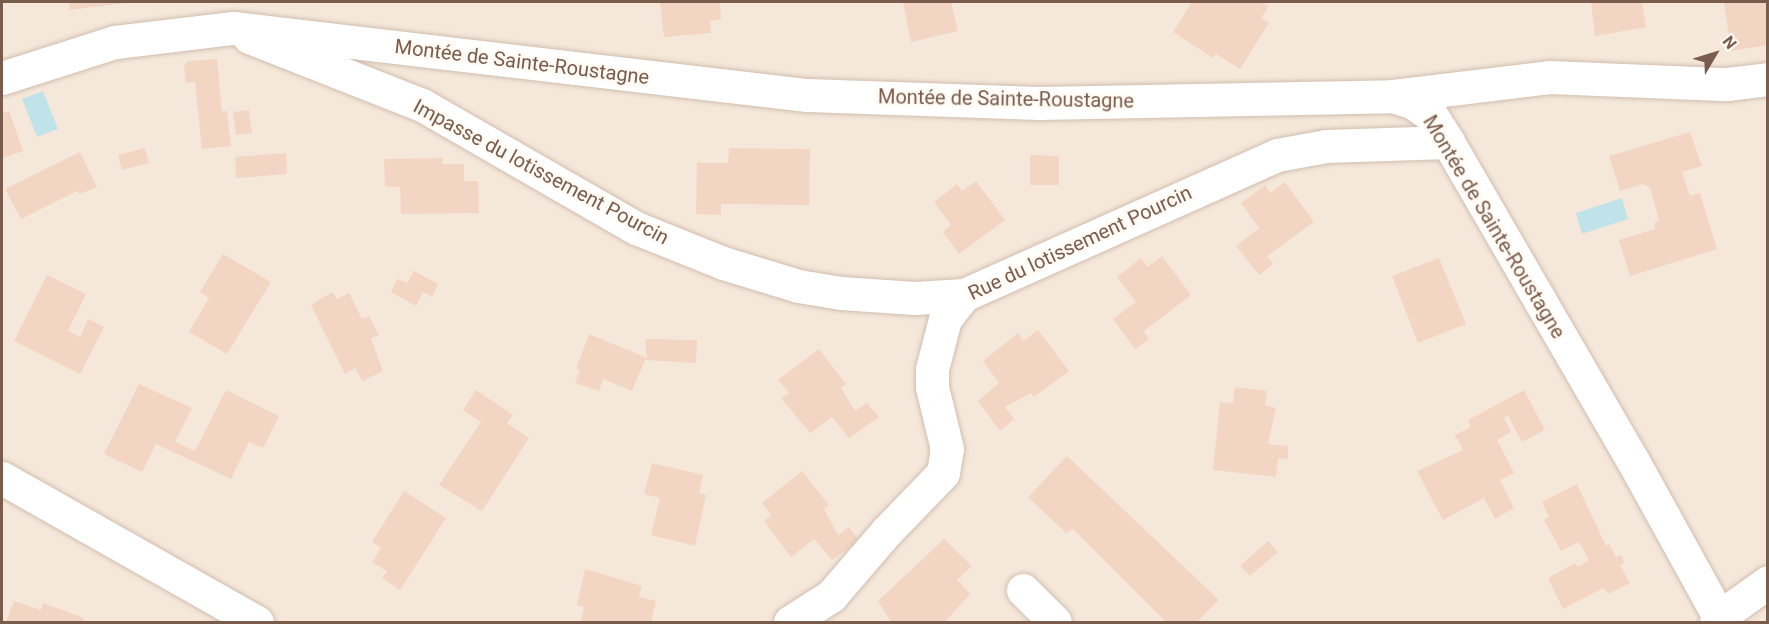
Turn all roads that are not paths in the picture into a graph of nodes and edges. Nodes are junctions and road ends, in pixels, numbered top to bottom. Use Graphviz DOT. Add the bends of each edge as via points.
graph roads {
  1 [pos="233,28"];
  2 [pos="2,78"];
  3 [pos="1767,79"];
  4 [pos="1392,96"];
  5 [pos="1448,142"];
  6 [pos="964,295"];
  7 [pos="2,478"];
  8 [pos="1767,582"];
  9 [pos="1023,590"];
  10 [pos="1718,620"];
  11 [pos="257,622"];
  12 [pos="790,622"];
  13 [pos="1054,622"];
  1 -- 2 [label="street, Montée de Sainte-Roustagne" via="115,42"];
  1 -- 4 [label="street, Montée de Sainte-Roustagne" via="807,95 1039,104"];
  1 -- 6 [label="street, Impasse du lotissement Pourcin" via="267,47 422,105 636,228 723,263 798,286 841,293 915,298"];
  3 -- 4 [label="street" via="1727,84 1549,77"];
  4 -- 5 [label="street, Montée de Sainte-Roustagne" via="1423,108"];
  5 -- 6 [label="street, Rue du lotissement Pourcin" via="1326,146 1267,158"];
  5 -- 10 [label="street, Montée de Sainte-Roustagne"];
  6 -- 12 [label="street, Rue du lotissement Pourcin" via="945,319 932,369 932,387 947,449 943,473 831,596"];
  7 -- 11 [label="street"];
  8 -- 10 [label="street"];
  9 -- 13 [label="street"];
}
